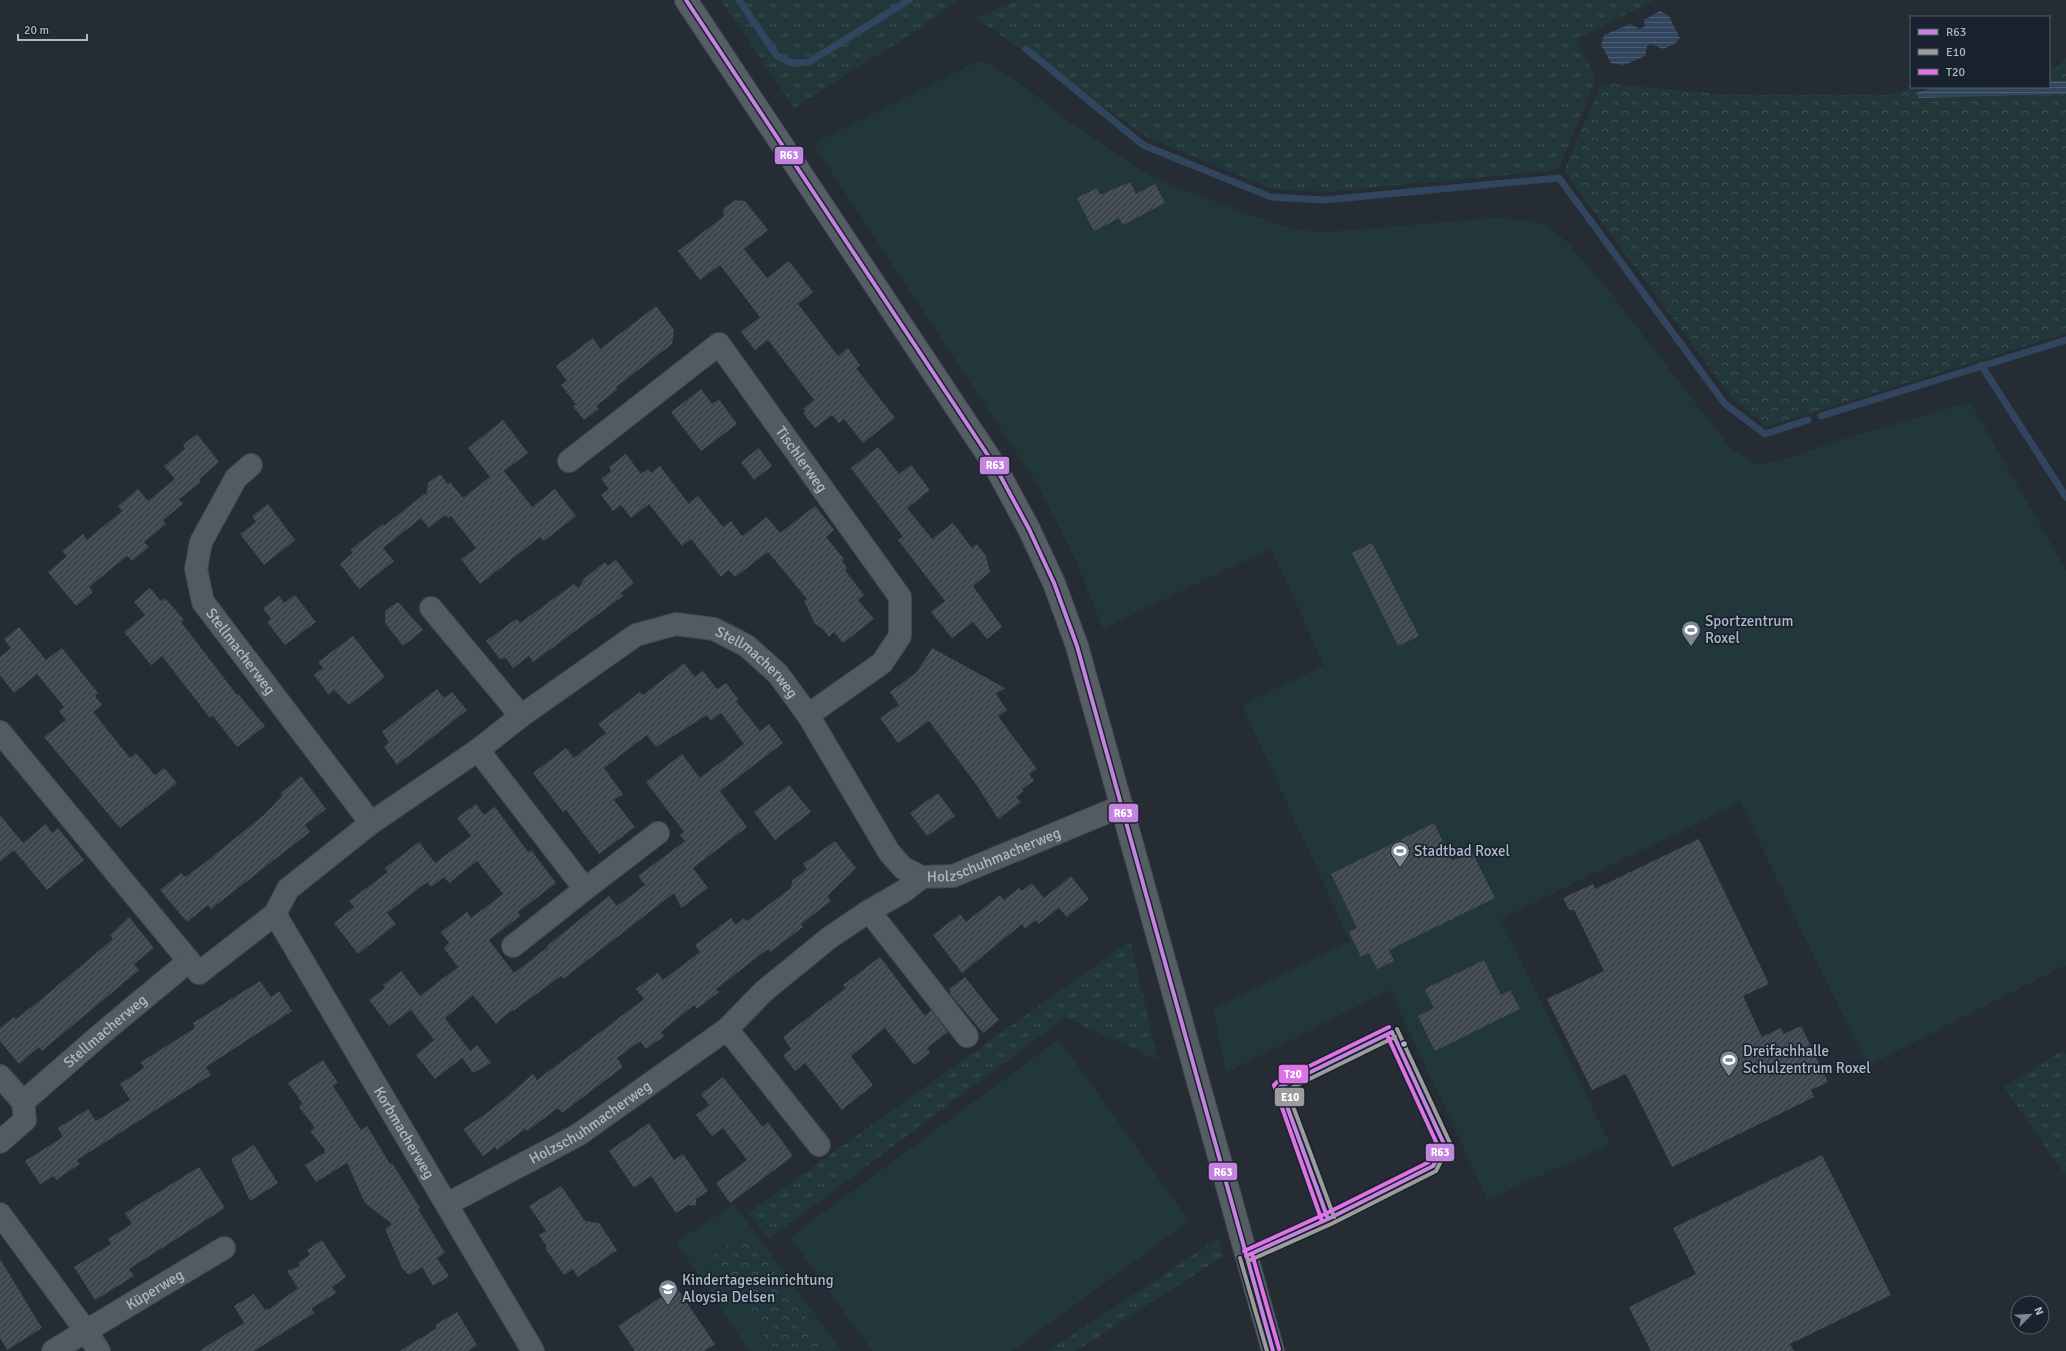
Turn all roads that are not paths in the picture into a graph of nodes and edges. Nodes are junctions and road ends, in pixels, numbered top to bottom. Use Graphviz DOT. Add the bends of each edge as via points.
graph roads {
  1 [pos="686,0"];
  2 [pos="569,461"];
  3 [pos="251,465"];
  4 [pos="431,608"];
  5 [pos="808,715"];
  6 [pos="521,716"];
  7 [pos="0,732"];
  8 [pos="478,750"];
  9 [pos="1122,806"];
  10 [pos="371,823"];
  11 [pos="658,833"];
  12 [pos="922,877"];
  13 [pos="585,889"];
  14 [pos="869,911"];
  15 [pos="275,914"];
  16 [pos="513,946"];
  17 [pos="189,961"];
  18 [pos="727,1029"];
  19 [pos="967,1036"];
  20 [pos="0,1076"];
  21 [pos="23,1102"];
  22 [pos="0,1142"];
  23 [pos="819,1145"];
  24 [pos="447,1204"];
  25 [pos="0,1214"];
  26 [pos="224,1248"];
  27 [pos="86,1331"];
  28 [pos="53,1351"];
  29 [pos="99,1351"];
  30 [pos="533,1351"];
  31 [pos="1273,1351"];
  1 -- 9 [label="main road" via="995,466 1054,583 1077,646"];
  2 -- 5 [label="street, Tischlerweg" via="719,344 900,597 900,636 882,663"];
  3 -- 10 [label="street, Stellmacherweg" via="236,478 201,542 196,569 203,602"];
  4 -- 6 [label="street"];
  5 -- 6 [label="street, Stellmacherweg" via="778,674 747,646 714,629 676,624 636,635"];
  5 -- 12 [label="street, Stellmacherweg" via="889,852 903,868"];
  6 -- 8 [label="street, Stellmacherweg"];
  7 -- 17 [label="street, Stellmacherweg"];
  8 -- 10 [label="street, Stellmacherweg"];
  8 -- 13 [label="street"];
  9 -- 12 [label="street, Holzschuhmacherweg" via="953,876"];
  9 -- 31 [label="main road"];
  10 -- 15 [label="street, Stellmacherweg" via="288,889"];
  11 -- 13 [label="street"];
  12 -- 14 [label="street, Holzschuhmacherweg" via="904,891"];
  13 -- 16 [label="street"];
  14 -- 18 [label="street, Holzschuhmacherweg" via="829,938 764,991"];
  14 -- 19 [label="street"];
  15 -- 17 [label="street, Stellmacherweg" via="199,974"];
  15 -- 24 [label="street, Korbmacherweg"];
  17 -- 21 [label="street, Stellmacherweg"];
  18 -- 23 [label="street"];
  18 -- 24 [label="street, Holzschuhmacherweg" via="578,1135"];
  20 -- 21 [label="street"];
  21 -- 22 [label="street" via="25,1120"];
  24 -- 30 [label="street, Korbmacherweg"];
  25 -- 27 [label="street"];
  26 -- 27 [label="street, Küperweg"];
  27 -- 28 [label="street, Küperweg"];
  27 -- 29 [label="street"];
}
